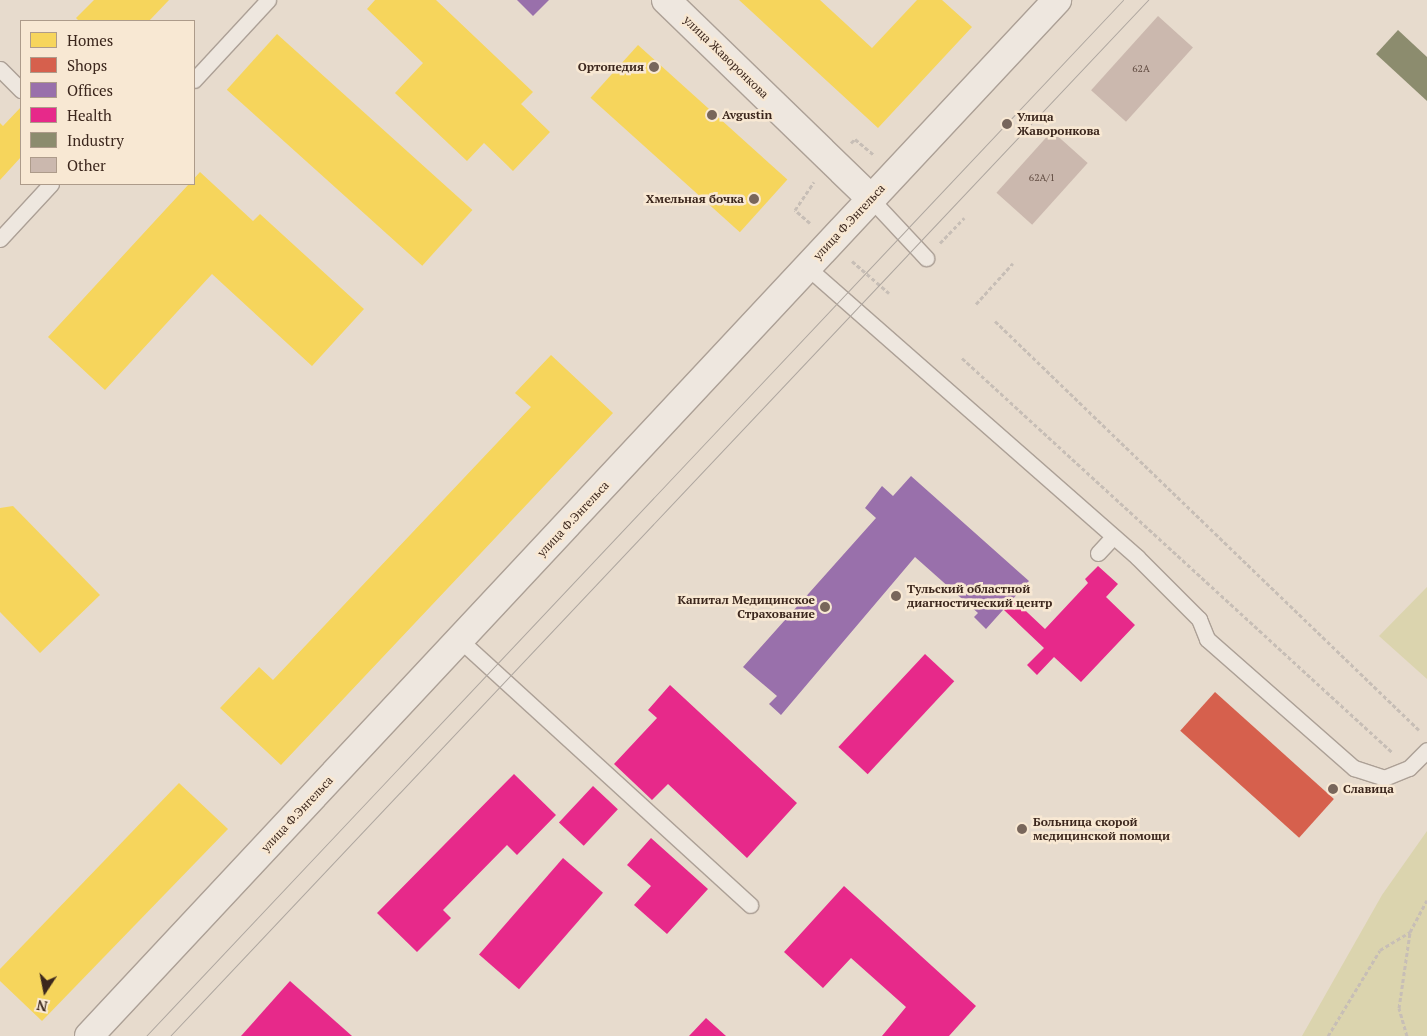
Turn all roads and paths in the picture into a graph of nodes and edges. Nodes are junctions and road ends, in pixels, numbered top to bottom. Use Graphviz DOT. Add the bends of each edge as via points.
graph roads {
  1 [pos="268,0"];
  2 [pos="666,0"];
  3 [pos="1057,0"];
  4 [pos="0,70"];
  5 [pos="195,79"];
  6 [pos="20,89"];
  7 [pos="50,185"];
  8 [pos="871,198"];
  9 [pos="964,218"];
  10 [pos="953,229"];
  11 [pos="0,239"];
  12 [pos="926,258"];
  13 [pos="1013,263"];
  14 [pos="808,267"];
  15 [pos="976,304"];
  16 [pos="995,321"];
  17 [pos="962,358"];
  18 [pos="1114,537"];
  19 [pos="1098,553"];
  20 [pos="460,640"];
  21 [pos="1427,737"];
  22 [pos="1427,750"];
  23 [pos="1409,768"];
  24 [pos="1427,900"];
  25 [pos="750,905"];
  26 [pos="1410,932"];
  27 [pos="89,1036"];
  28 [pos="1328,1036"];
  29 [pos="1407,1036"];
  1 -- 5 [label="lane"];
  2 -- 8 [label="street, улица Жаворонкова"];
  3 -- 8 [label="street, улица Ф.Энгельса"];
  4 -- 6 [label="lane"];
  7 -- 11 [label="lane"];
  8 -- 12 [label="lane"];
  8 -- 14 [label="street, улица Ф.Энгельса"];
  9 -- 10 [label="path"];
  13 -- 15 [label="path"];
  14 -- 18 [label="lane"];
  14 -- 20 [label="street, улица Ф.Энгельса"];
  16 -- 21 [label="path"];
  17 -- 23 [label="path"];
  18 -- 19 [label="lane"];
  18 -- 23 [label="lane" via="1199,619 1207,639 1354,768 1384,778"];
  20 -- 25 [label="lane"];
  20 -- 27 [label="street, улица Ф.Энгельса"];
  22 -- 23 [label="lane"];
  24 -- 26 [label="path"];
  26 -- 28 [label="path" via="1380,950"];
  26 -- 29 [label="path" via="1399,1008"];
}
